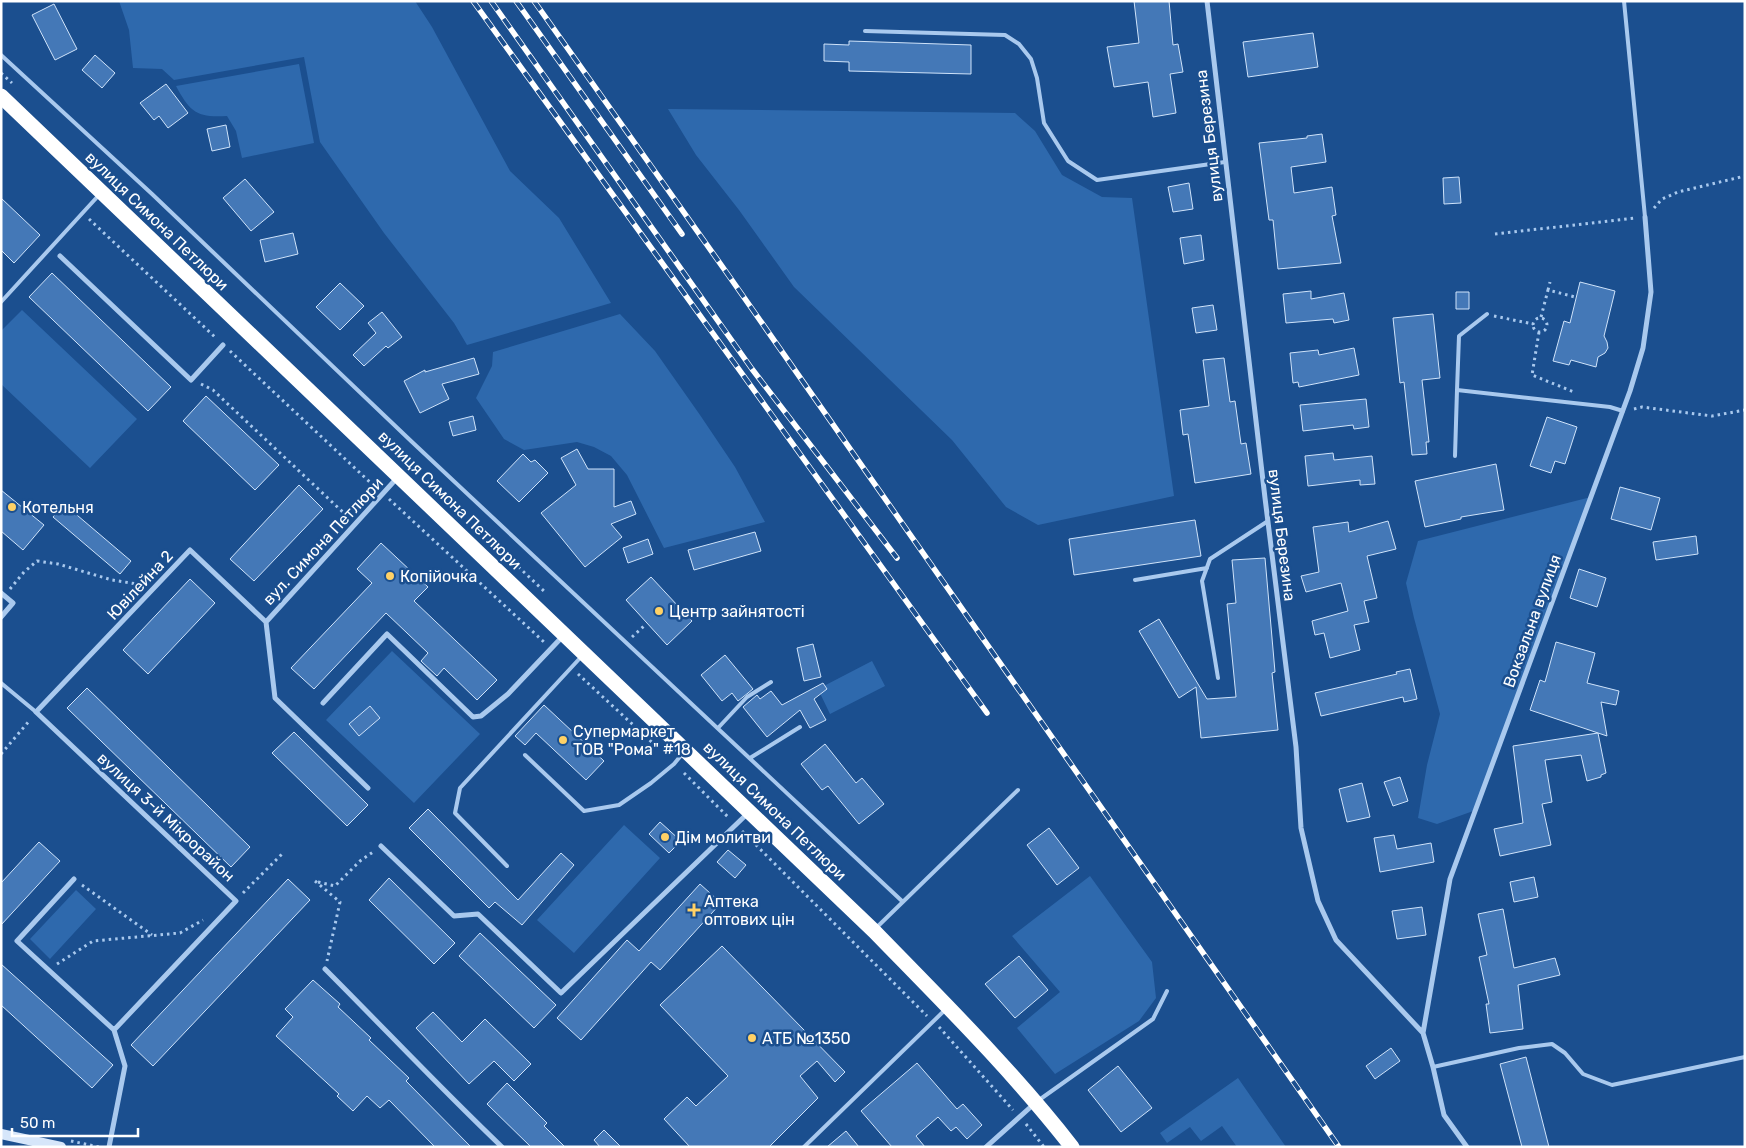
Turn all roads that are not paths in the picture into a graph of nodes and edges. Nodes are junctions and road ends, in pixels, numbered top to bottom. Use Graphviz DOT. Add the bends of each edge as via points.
graph roads {
  1 [pos="1206,1"];
  2 [pos="1624,1"];
  3 [pos="865,31"];
  4 [pos="1,55"];
  5 [pos="1,96"];
  6 [pos="1225,162"];
  7 [pos="102,192"];
  8 [pos="1645,216"];
  9 [pos="60,256"];
  10 [pos="1,302"];
  11 [pos="1487,314"];
  12 [pos="223,345"];
  13 [pos="1457,390"];
  14 [pos="1623,411"];
  15 [pos="1455,456"];
  16 [pos="399,476"];
  17 [pos="1268,521"];
  18 [pos="1207,568"];
  19 [pos="1135,580"];
  20 [pos="3,594"];
  21 [pos="1,617"];
  22 [pos="266,622"];
  23 [pos="565,634"];
  24 [pos="585,653"];
  25 [pos="1218,678"];
  26 [pos="771,682"];
  27 [pos="1,683"];
  28 [pos="322,703"];
  29 [pos="36,712"];
  30 [pos="800,726"];
  31 [pos="718,728"];
  32 [pos="686,750"];
  33 [pos="525,755"];
  34 [pos="750,758"];
  35 [pos="368,788"];
  36 [pos="1018,790"];
  37 [pos="750,810"];
  38 [pos="381,846"];
  39 [pos="507,866"];
  40 [pos="74,879"];
  41 [pos="903,902"];
  42 [pos="874,931"];
  43 [pos="325,969"];
  44 [pos="1167,991"];
  45 [pos="948,1008"];
  46 [pos="114,1030"];
  47 [pos="1423,1033"];
  48 [pos="1745,1057"];
  49 [pos="1433,1067"];
  50 [pos="1035,1103"];
  51 [pos="1,1134"];
  52 [pos="61,1147"];
  53 [pos="109,1147"];
  54 [pos="502,1147"];
  55 [pos="804,1147"];
  56 [pos="986,1147"];
  57 [pos="1072,1147"];
  58 [pos="1466,1147"];
  1 -- 6 [label="street, вулиця Березина"];
  2 -- 8 [label="lane"];
  3 -- 6 [label="lane" via="1005,35 1019,44 1031,59 1044,123 1068,161 1097,180"];
  4 -- 31 [label="lane"];
  5 -- 7 [label="highway, вулиця Симона Петлюри"];
  6 -- 17 [label="street, вулиця Березина"];
  7 -- 10 [label="lane"];
  7 -- 16 [label="highway, вулиця Симона Петлюри"];
  8 -- 14 [label="street, Вокзальна вулиця" via="1651,292 1643,348"];
  9 -- 12 [label="street" via="191,380"];
  11 -- 13 [label="lane" via="1458,336"];
  13 -- 14 [label="lane"];
  13 -- 15 [label="lane"];
  14 -- 47 [label="street, Вокзальна вулиця" via="1450,879"];
  16 -- 22 [label="street, вул. Симона Петлюри"];
  16 -- 23 [label="highway, вулиця Симона Петлюри"];
  17 -- 18 [label="lane" via="1210,559"];
  17 -- 47 [label="street, вулиця Березина" via="1296,747 1301,828 1318,901 1336,940"];
  18 -- 19 [label="lane"];
  18 -- 25 [label="lane" via="1202,581"];
  20 -- 21 [label="street" via="13,603"];
  22 -- 29 [label="street, Ювілейна 2" via="190,550"];
  22 -- 35 [label="street" via="275,698"];
  23 -- 24 [label="highway, вулиця Симона Петлюри"];
  23 -- 28 [label="street" via="508,694 481,716 473,717 387,634"];
  24 -- 32 [label="highway, вулиця Симона Петлюри"];
  24 -- 39 [label="lane" via="460,788 455,813"];
  26 -- 31 [label="lane" via="747,697"];
  27 -- 29 [label="lane"];
  29 -- 46 [label="street, вулиця 3-й Мікрорайон" via="236,901"];
  30 -- 34 [label="lane"];
  31 -- 34 [label="lane"];
  32 -- 33 [label="lane" via="651,783 619,805 584,811"];
  32 -- 37 [label="highway, вулиця Симона Петлюри"];
  34 -- 41 [label="lane"];
  36 -- 41 [label="lane"];
  37 -- 38 [label="street" via="561,993 478,914 454,916"];
  37 -- 42 [label="highway, вулиця Симона Петлюри"];
  40 -- 46 [label="street" via="17,941"];
  41 -- 42 [label="lane"];
  42 -- 45 [label="highway, вулиця Симона Петлюри"];
  43 -- 54 [label="street"];
  44 -- 50 [label="lane" via="1153,1019"];
  45 -- 50 [label="highway, вулиця Симона Петлюри"];
  45 -- 55 [label="lane"];
  46 -- 53 [label="street" via="125,1066"];
  47 -- 49 [label="street"];
  48 -- 49 [label="lane" via="1612,1085 1583,1074 1565,1053 1552,1044"];
  49 -- 58 [label="street" via="1444,1115"];
  50 -- 56 [label="street"];
  50 -- 57 [label="highway, вулиця Симона Петлюри"];
  51 -- 52 [label="street"];
}
